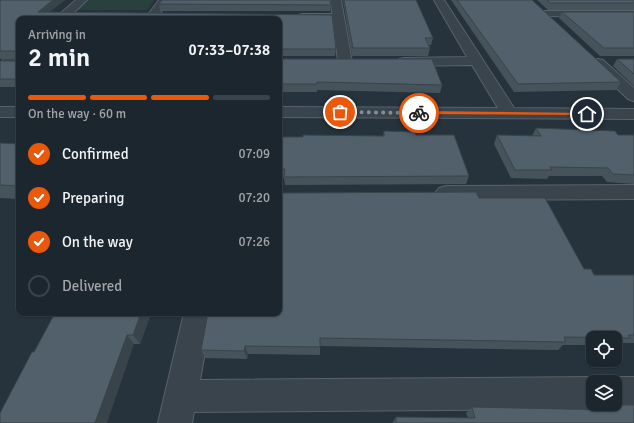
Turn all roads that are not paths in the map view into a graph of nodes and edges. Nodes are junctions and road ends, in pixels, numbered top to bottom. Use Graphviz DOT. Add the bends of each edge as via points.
graph roads {
  1 [pos="82,0"];
  2 [pos="164,0"];
  3 [pos="336,0"];
  4 [pos="439,0"];
  5 [pos="534,5"];
  6 [pos="544,14"];
  7 [pos="634,14"];
  8 [pos="81,15"];
  9 [pos="64,16"];
  10 [pos="72,16"];
  11 [pos="168,16"];
  12 [pos="292,17"];
  13 [pos="338,17"];
  14 [pos="556,25"];
  15 [pos="476,61"];
  16 [pos="619,61"];
  17 [pos="330,62"];
  18 [pos="345,62"];
  19 [pos="360,62"];
  20 [pos="390,62"];
  21 [pos="634,96"];
  22 [pos="0,112"];
  23 [pos="16,112"];
  24 [pos="282,112"];
  25 [pos="509,113"];
  26 [pos="634,114"];
  27 [pos="634,192"];
  28 [pos="429,193"];
  29 [pos="197,316"];
  30 [pos="586,393"];
  31 [pos="622,393"];
  32 [pos="634,393"];
  33 [pos="178,409"];
  1 -- 9 [label="street"];
  2 -- 11 [label="street" via="149,16"];
  3 -- 13 [label="street"];
  4 -- 15 [label="street"];
  5 -- 6 [label="street"];
  6 -- 7 [label="street"];
  6 -- 14 [label="street"];
  8 -- 10 [label="street"];
  12 -- 13 [label="street"];
  13 -- 18 [label="street"];
  15 -- 20 [label="street"];
  15 -- 25 [label="street"];
  16 -- 21 [label="street" via="593,59"];
  17 -- 18 [label="street"];
  18 -- 19 [label="street"];
  22 -- 23 [label="street"];
  24 -- 25 [label="street"];
  25 -- 26 [label="street"];
  27 -- 28 [label="street"];
  29 -- 33 [label="street"];
  30 -- 33 [label="street"];
  31 -- 32 [label="street"];
}
